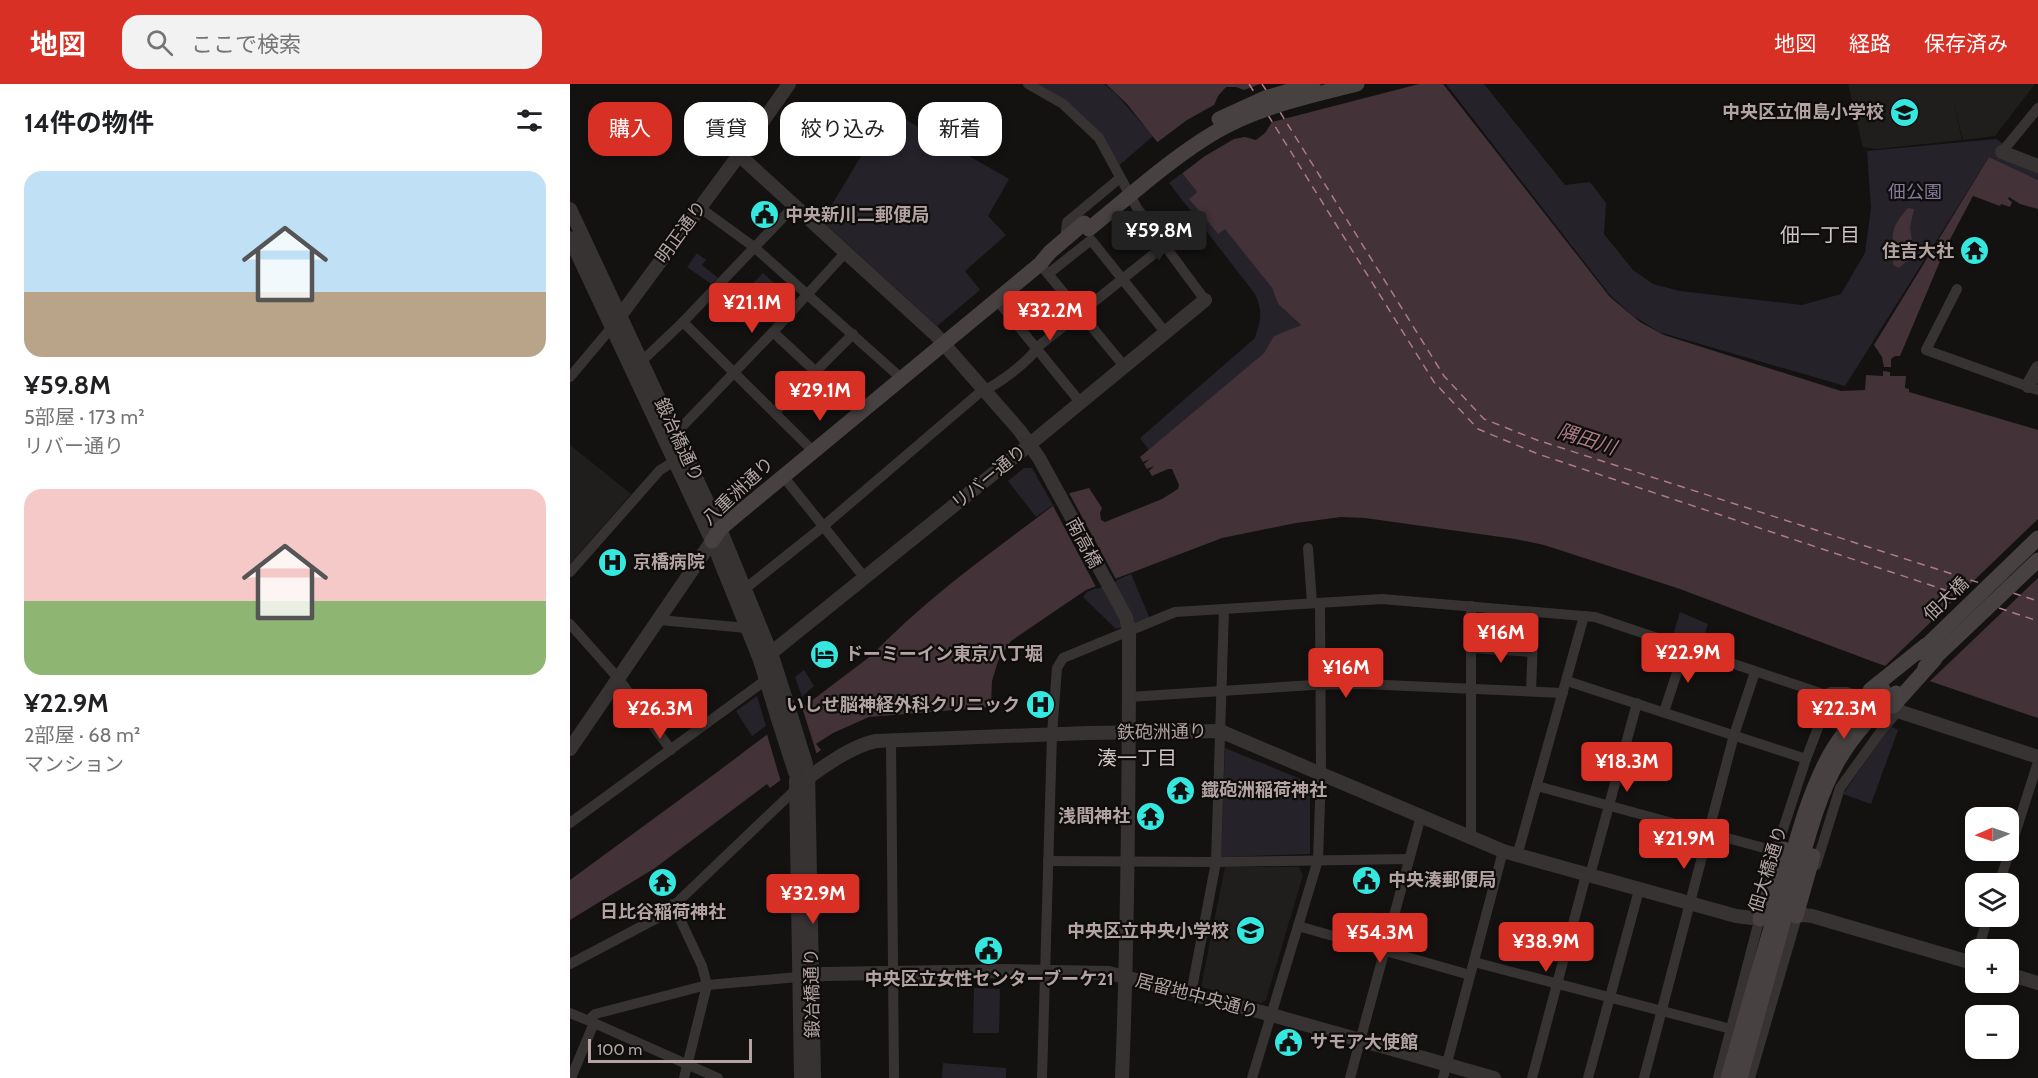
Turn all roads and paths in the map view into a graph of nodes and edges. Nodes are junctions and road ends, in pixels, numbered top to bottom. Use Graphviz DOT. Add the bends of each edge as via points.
graph roads {
  1 [pos="789,84"];
  2 [pos="1028,84"];
  3 [pos="1313,84"];
  4 [pos="1358,84"];
  5 [pos="2038,108"];
  6 [pos="768,114"];
  7 [pos="2002,152"];
  8 [pos="738,156"];
  9 [pos="740,156"];
  10 [pos="2038,166"];
  11 [pos="1120,178"];
  12 [pos="794,206"];
  13 [pos="699,207"];
  14 [pos="570,209"];
  15 [pos="1086,226"];
  16 [pos="570,238"];
  17 [pos="1065,240"];
  18 [pos="1165,245"];
  19 [pos="754,247"];
  20 [pos="846,252"];
  21 [pos="1044,269"];
  22 [pos="1123,279"];
  23 [pos="1957,289"];
  24 [pos="807,294"];
  25 [pos="997,300"];
  26 [pos="1205,300"];
  27 [pos="1080,313"];
  28 [pos="616,321"];
  29 [pos="683,322"];
  30 [pos="773,332"];
  31 [pos="1165,332"];
  32 [pos="853,334"];
  33 [pos="944,343"];
  34 [pos="1037,349"];
  35 [pos="642,361"];
  36 [pos="1124,366"];
  37 [pos="2038,368"];
  38 [pos="816,371"];
  39 [pos="735,373"];
  40 [pos="570,377"];
  41 [pos="901,378"];
  42 [pos="2033,388"];
  43 [pos="985,391"];
  44 [pos="1080,402"];
  45 [pos="774,412"];
  46 [pos="859,412"];
  47 [pos="676,433"];
  48 [pos="1030,444"];
  49 [pos="812,450"];
  50 [pos="675,461"];
  51 [pos="783,476"];
  52 [pos="823,525"];
  53 [pos="716,535"];
  54 [pos="2038,538"];
  55 [pos="1308,548"];
  56 [pos="2038,560"];
  57 [pos="570,572"];
  58 [pos="864,577"];
  59 [pos="746,588"];
  60 [pos="1316,603"];
  61 [pos="1471,606"];
  62 [pos="1224,609"];
  63 [pos="1534,612"];
  64 [pos="1584,616"];
  65 [pos="660,620"];
  66 [pos="570,624"];
  67 [pos="747,628"];
  68 [pos="1129,631"];
  69 [pos="1926,645"];
  70 [pos="1472,648"];
  71 [pos="1685,648"];
  72 [pos="1532,652"];
  73 [pos="771,653"];
  74 [pos="1935,659"];
  75 [pos="1755,672"];
  76 [pos="618,678"];
  77 [pos="767,679"];
  78 [pos="1567,681"];
  79 [pos="1320,685"];
  80 [pos="1472,689"];
  81 [pos="1889,691"];
  82 [pos="1221,692"];
  83 [pos="1532,692"];
  84 [pos="1563,693"];
  85 [pos="1831,694"];
  86 [pos="1129,697"];
  87 [pos="1636,703"];
  88 [pos="1898,711"];
  89 [pos="783,712"];
  90 [pos="1664,712"];
  91 [pos="1220,731"];
  92 [pos="1128,732"];
  93 [pos="1052,734"];
  94 [pos="1734,735"];
  95 [pos="891,740"];
  96 [pos="570,749"];
  97 [pos="671,750"];
  98 [pos="2038,757"];
  99 [pos="1806,759"];
  100 [pos="2038,762"];
  101 [pos="803,771"];
  102 [pos="1321,774"];
  103 [pos="1537,786"];
  104 [pos="796,789"];
  105 [pos="1609,805"];
  106 [pos="1421,816"];
  107 [pos="570,823"];
  108 [pos="1709,833"];
  109 [pos="1471,837"];
  110 [pos="1780,850"];
  111 [pos="1503,851"];
  112 [pos="1517,856"];
  113 [pos="1408,859"];
  114 [pos="1318,860"];
  115 [pos="1048,861"];
  116 [pos="1126,862"];
  117 [pos="1216,862"];
  118 [pos="2003,873"];
  119 [pos="1588,875"];
  120 [pos="1639,890"];
  121 [pos="673,904"];
  122 [pos="1690,904"];
  123 [pos="1796,915"];
  124 [pos="1760,919"];
  125 [pos="1298,926"];
  126 [pos="1384,950"];
  127 [pos="1965,958"];
  128 [pos="1474,962"];
  129 [pos="570,964"];
  130 [pos="1045,970"];
  131 [pos="892,972"];
  132 [pos="1470,975"];
  133 [pos="805,976"];
  134 [pos="1126,977"];
  135 [pos="2019,977"];
  136 [pos="2038,983"];
  137 [pos="1557,984"];
  138 [pos="707,985"];
  139 [pos="1191,994"];
  140 [pos="1610,998"];
  141 [pos="1662,1011"];
  142 [pos="570,1012"];
  143 [pos="1271,1015"];
  144 [pos="592,1021"];
  145 [pos="1731,1029"];
  146 [pos="1361,1040"];
  147 [pos="687,1064"];
  148 [pos="1445,1071"];
  149 [pos="571,1078"];
  150 [pos="684,1078"];
  151 [pos="718,1078"];
  152 [pos="801,1078"];
  153 [pos="814,1078"];
  154 [pos="894,1078"];
  155 [pos="1042,1078"];
  156 [pos="1122,1078"];
  157 [pos="1252,1078"];
  158 [pos="1350,1078"];
  159 [pos="1494,1078"];
  160 [pos="1532,1078"];
  161 [pos="1588,1078"];
  162 [pos="1644,1078"];
  163 [pos="1718,1078"];
  164 [pos="1728,1078"];
  165 [pos="1740,1078"];
  166 [pos="1750,1078"];
  1 -- 6 [label="street, 明正通り"];
  2 -- 11 [label="street" via="1063,104 1099,138"];
  3 -- 15 [label="main road, bridge" via="1248,104 1202,129 1169,152"];
  4 -- 15 [label="main road, bridge" via="1269,108 1219,130"];
  5 -- 7 [label="street"];
  7 -- 10 [label="street"];
  8 -- 13 [label="street, 明正通り"];
  9 -- 12 [label="street, 南高橋"];
  11 -- 17 [label="street" via="1067,222"];
  11 -- 18 [label="street"];
  12 -- 19 [label="street"];
  12 -- 20 [label="street, 南高橋"];
  13 -- 19 [label="street"];
  13 -- 28 [label="street, 明正通り"];
  14 -- 28 [label="street, 鍛冶橋通り"];
  15 -- 17 [label="main road, 八重洲通り"];
  15 -- 21 [label="main road, 八重洲通り"];
  16 -- 28 [label="street, 鍛冶橋通り"];
  17 -- 21 [label="main road, 八重洲通り" via="1050,252"];
  18 -- 22 [label="street"];
  18 -- 26 [label="street"];
  19 -- 24 [label="street"];
  19 -- 29 [label="street"];
  20 -- 24 [label="street"];
  20 -- 33 [label="street, 南高橋"];
  21 -- 22 [label="street" via="1091,240"];
  21 -- 25 [label="main road, 八重洲通り"];
  21 -- 27 [label="street"];
  22 -- 27 [label="street"];
  22 -- 31 [label="street"];
  23 -- 42 [label="street" via="1926,350"];
  24 -- 30 [label="street"];
  24 -- 32 [label="street"];
  25 -- 33 [label="main road, 八重洲通り"];
  25 -- 34 [label="street"];
  26 -- 31 [label="street, リバー通り"];
  27 -- 34 [label="street"];
  27 -- 36 [label="street"];
  28 -- 35 [label="street, 鍛冶橋通り"];
  28 -- 40 [label="street, 明正通り"];
  28 -- 50 [label="street, 鍛冶橋通り"];
  29 -- 35 [label="street"];
  29 -- 39 [label="street"];
  30 -- 38 [label="street"];
  30 -- 39 [label="street"];
  31 -- 36 [label="street, リバー通り"];
  32 -- 38 [label="street"];
  32 -- 41 [label="street"];
  33 -- 41 [label="main road, 八重洲通り"];
  33 -- 43 [label="street, 南高橋"];
  34 -- 43 [label="street"];
  34 -- 44 [label="street"];
  35 -- 47 [label="street, 鍛冶橋通り"];
  36 -- 44 [label="street, リバー通り"];
  37 -- 42 [label="street"];
  38 -- 45 [label="street"];
  38 -- 46 [label="street"];
  39 -- 45 [label="street"];
  39 -- 47 [label="street"];
  41 -- 46 [label="main road, 八重洲通り"];
  43 -- 48 [label="street, 南高橋"];
  43 -- 52 [label="street"];
  44 -- 48 [label="street, リバー通り"];
  45 -- 49 [label="street"];
  46 -- 49 [label="main road, 八重洲通り"];
  47 -- 53 [label="street, 鍛冶橋通り"];
  48 -- 58 [label="street, リバー通り"];
  48 -- 68 [label="street, 南高橋" via="1126,617"];
  49 -- 51 [label="main road, 八重洲通り"];
  50 -- 53 [label="street, 鍛冶橋通り"];
  50 -- 57 [label="street" via="660,470"];
  51 -- 52 [label="street"];
  51 -- 53 [label="main road, 八重洲通り"];
  52 -- 58 [label="street"];
  52 -- 59 [label="street"];
  53 -- 59 [label="street, 鍛冶橋通り"];
  53 -- 65 [label="street, 八重洲通り"];
  53 -- 67 [label="street, 鍛冶橋通り"];
  54 -- 69 [label="main road, 佃大橋"];
  55 -- 60 [label="street"];
  56 -- 74 [label="main road, 佃大橋"];
  58 -- 73 [label="street, リバー通り"];
  59 -- 73 [label="street, 鍛冶橋通り"];
  60 -- 61 [label="street" via="1382,598"];
  60 -- 62 [label="street"];
  60 -- 79 [label="street"];
  61 -- 63 [label="street"];
  61 -- 70 [label="street"];
  62 -- 68 [label="street" via="1175,612"];
  62 -- 82 [label="street"];
  63 -- 64 [label="street"];
  63 -- 72 [label="street"];
  64 -- 71 [label="street"];
  64 -- 78 [label="street"];
  65 -- 67 [label="street"];
  65 -- 76 [label="street, 八重洲通り"];
  66 -- 76 [label="street"];
  67 -- 77 [label="street, 鍛冶橋通り"];
  68 -- 86 [label="street"];
  68 -- 93 [label="street" via="1063,658 1057,668"];
  69 -- 81 [label="main road, 佃大橋, bridge"];
  69 -- 110 [label="main road, bridge" via="1870,689 1832,734 1808,780"];
  70 -- 72 [label="street"];
  70 -- 80 [label="street"];
  71 -- 75 [label="street"];
  71 -- 90 [label="street"];
  72 -- 83 [label="street"];
  73 -- 89 [label="street, 鍛冶橋通り"];
  74 -- 81 [label="main road, 佃大橋, bridge"];
  74 -- 123 [label="main road, bridge" via="1868,734 1840,778"];
  75 -- 85 [label="street"];
  75 -- 94 [label="street"];
  76 -- 96 [label="street, 八重洲通り"];
  76 -- 97 [label="street"];
  77 -- 89 [label="street, 鍛冶橋通り"];
  77 -- 97 [label="street"];
  78 -- 84 [label="street"];
  78 -- 87 [label="street"];
  79 -- 80 [label="street"];
  79 -- 82 [label="street"];
  79 -- 102 [label="street"];
  80 -- 83 [label="street"];
  80 -- 109 [label="street"];
  81 -- 164 [label="main road, 佃大橋通り, bridge" via="1858,714 1816,783"];
  81 -- 165 [label="main road, 佃大橋通り, bridge" via="1852,740 1826,787 1789,901"];
  82 -- 86 [label="street"];
  82 -- 91 [label="street"];
  83 -- 84 [label="street"];
  84 -- 103 [label="street"];
  85 -- 88 [label="street" via="1846,694"];
  85 -- 99 [label="street"];
  86 -- 92 [label="street"];
  87 -- 90 [label="street"];
  87 -- 105 [label="street"];
  88 -- 98 [label="street"];
  88 -- 123 [label="street" via="1840,788 1806,898"];
  89 -- 101 [label="street, bridge"];
  90 -- 94 [label="street"];
  91 -- 92 [label="street, 鉄砲洲通り"];
  91 -- 102 [label="street, 鉄砲洲通り"];
  91 -- 117 [label="street"];
  92 -- 93 [label="street, 鉄砲洲通り"];
  92 -- 116 [label="street"];
  93 -- 95 [label="street, 鉄砲洲通り"];
  93 -- 115 [label="street"];
  94 -- 99 [label="street"];
  94 -- 108 [label="street"];
  95 -- 101 [label="street, 鉄砲洲通り" via="870,742"];
  95 -- 131 [label="street"];
  97 -- 107 [label="street"];
  99 -- 110 [label="street"];
  100 -- 118 [label="street"];
  101 -- 104 [label="street, 鍛冶橋通り"];
  101 -- 133 [label="street, 鍛冶橋通り"];
  102 -- 106 [label="street, 鉄砲洲通り"];
  102 -- 114 [label="street"];
  103 -- 105 [label="street"];
  103 -- 112 [label="street"];
  104 -- 121 [label="street"];
  104 -- 133 [label="street, 鍛冶橋通り"];
  105 -- 108 [label="street"];
  105 -- 119 [label="street"];
  106 -- 109 [label="street, 鉄砲洲通り"];
  106 -- 113 [label="street"];
  108 -- 110 [label="street"];
  108 -- 122 [label="street"];
  109 -- 111 [label="street, 鉄砲洲通り"];
  110 -- 124 [label="main road"];
  111 -- 112 [label="street, 鉄砲洲通り"];
  111 -- 128 [label="street"];
  112 -- 119 [label="street, 鉄砲洲通り"];
  113 -- 114 [label="street"];
  113 -- 126 [label="street"];
  114 -- 117 [label="street"];
  114 -- 125 [label="street"];
  115 -- 116 [label="street"];
  115 -- 130 [label="street"];
  116 -- 117 [label="street"];
  116 -- 134 [label="street"];
  117 -- 139 [label="street"];
  119 -- 120 [label="street, 鉄砲洲通り"];
  119 -- 137 [label="street"];
  120 -- 122 [label="street, 鉄砲洲通り"];
  120 -- 140 [label="street"];
  121 -- 129 [label="street" via="665,914"];
  121 -- 138 [label="street"];
  122 -- 124 [label="street, 鉄砲洲通り"];
  122 -- 141 [label="street"];
  123 -- 124 [label="street, 鉄砲洲通り"];
  123 -- 127 [label="street, 鉄砲洲通り"];
  123 -- 166 [label="street"];
  124 -- 145 [label="street"];
  125 -- 126 [label="street"];
  125 -- 143 [label="street"];
  126 -- 132 [label="street"];
  126 -- 146 [label="street"];
  128 -- 132 [label="street"];
  128 -- 137 [label="street"];
  130 -- 131 [label="street, 居留地中央通り"];
  130 -- 134 [label="street, 居留地中央通り"];
  130 -- 155 [label="street"];
  131 -- 133 [label="street, 居留地中央通り"];
  131 -- 154 [label="street"];
  132 -- 148 [label="street"];
  133 -- 138 [label="street"];
  133 -- 152 [label="street, 鍛冶橋通り"];
  133 -- 153 [label="street, 鍛冶橋通り"];
  134 -- 139 [label="street, 居留地中央通り"];
  134 -- 156 [label="street"];
  135 -- 136 [label="street"];
  137 -- 140 [label="street"];
  137 -- 160 [label="street"];
  138 -- 144 [label="street" via="595,1014"];
  138 -- 147 [label="street"];
  139 -- 143 [label="street, 居留地中央通り"];
  140 -- 141 [label="street"];
  140 -- 161 [label="street"];
  141 -- 145 [label="street"];
  141 -- 162 [label="street"];
  142 -- 144 [label="street"];
  143 -- 146 [label="street, 居留地中央通り"];
  143 -- 157 [label="street"];
  144 -- 147 [label="street"];
  144 -- 149 [label="street"];
  145 -- 163 [label="street"];
  146 -- 148 [label="street, 居留地中央通り"];
  146 -- 158 [label="street"];
  147 -- 150 [label="street"];
  147 -- 151 [label="street"];
  148 -- 159 [label="street, 居留地中央通り"];
}
